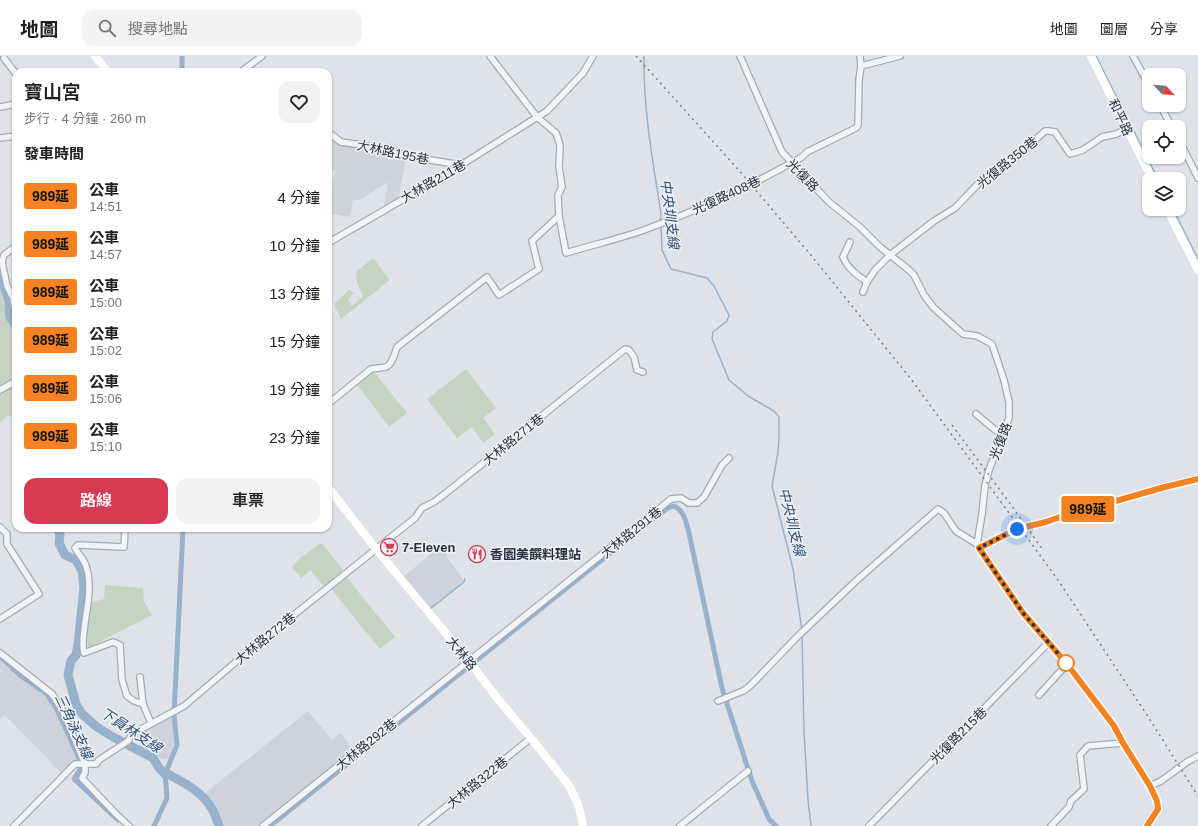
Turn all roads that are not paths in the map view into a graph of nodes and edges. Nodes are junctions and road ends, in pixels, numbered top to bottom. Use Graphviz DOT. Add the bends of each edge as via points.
graph roads {
  1 [pos="95,56"];
  2 [pos="262,56"];
  3 [pos="490,56"];
  4 [pos="593,56"];
  5 [pos="740,56"];
  6 [pos="860,56"];
  7 [pos="900,56"];
  8 [pos="1091,56"];
  9 [pos="1133,56"];
  10 [pos="3,59"];
  11 [pos="862,66"];
  12 [pos="105,68"];
  13 [pos="246,68"];
  14 [pos="12,69"];
  15 [pos="1142,72"];
  16 [pos="12,105"];
  17 [pos="0,107"];
  18 [pos="537,117"];
  19 [pos="1126,129"];
  20 [pos="332,135"];
  21 [pos="12,136"];
  22 [pos="0,138"];
  23 [pos="1186,154"];
  24 [pos="792,163"];
  25 [pos="461,165"];
  26 [pos="1148,172"];
  27 [pos="1198,178"];
  28 [pos="559,216"];
  29 [pos="1170,216"];
  30 [pos="332,241"];
  31 [pos="850,242"];
  32 [pos="12,249"];
  33 [pos="890,255"];
  34 [pos="1198,270"];
  35 [pos="867,282"];
  36 [pos="863,292"];
  37 [pos="12,296"];
  38 [pos="643,372"];
  39 [pos="12,383"];
  40 [pos="0,390"];
  41 [pos="332,401"];
  42 [pos="976,414"];
  43 [pos="1003,434"];
  44 [pos="729,458"];
  45 [pos="1198,479"];
  46 [pos="332,492"];
  47 [pos="0,527"];
  48 [pos="125,532"];
  49 [pos="978,546"];
  50 [pos="376,549"];
  51 [pos="0,619"];
  52 [pos="1048,643"];
  53 [pos="0,653"];
  54 [pos="469,661"];
  55 [pos="1067,664"];
  56 [pos="140,677"];
  57 [pos="1039,695"];
  58 [pos="718,701"];
  59 [pos="143,704"];
  60 [pos="151,723"];
  61 [pos="531,738"];
  62 [pos="1123,743"];
  63 [pos="1198,756"];
  64 [pos="85,764"];
  65 [pos="748,771"];
  66 [pos="1150,786"];
  67 [pos="14,826"];
  68 [pos="130,826"];
  69 [pos="263,826"];
  70 [pos="422,826"];
  71 [pos="583,826"];
  72 [pos="680,826"];
  73 [pos="869,826"];
  74 [pos="1051,826"];
  75 [pos="1147,826"];
  1 -- 12 [label="street"];
  2 -- 13 [label="street"];
  3 -- 18 [label="street"];
  4 -- 18 [label="street, 大林路211巷" via="583,73 547,111"];
  5 -- 24 [label="street, 光復路" via="782,152"];
  6 -- 11 [label="street, 光復路408巷"];
  7 -- 11 [label="street"];
  8 -- 19 [label="street, 和平路"];
  9 -- 15 [label="street"];
  10 -- 14 [label="street"];
  11 -- 24 [label="street, 光復路408巷" via="856,128 807,152"];
  16 -- 17 [label="street"];
  18 -- 25 [label="street, 大林路211巷"];
  18 -- 28 [label="street" via="556,133 560,145 559,167 562,187 558,195"];
  19 -- 26 [label="street, 和平路"];
  19 -- 33 [label="street, 光復路350巷" via="1102,137 1083,150 1070,154 1055,132 1045,131 1014,159 982,180 955,208"];
  20 -- 25 [label="street, 大林路195巷" via="341,142"];
  21 -- 22 [label="street"];
  23 -- 27 [label="street"];
  24 -- 28 [label="street, 光復路408巷" via="724,198 644,230 566,253"];
  24 -- 33 [label="street, 光復路" via="829,202"];
  25 -- 30 [label="street, 大林路211巷"];
  28 -- 41 [label="street" via="532,241 539,269 499,295 487,277 397,347 390,364 371,369"];
  29 -- 34 [label="street"];
  31 -- 35 [label="street" via="843,258 846,265"];
  32 -- 37 [label="street" via="4,255 2,262"];
  33 -- 35 [label="street"];
  33 -- 43 [label="street, 光復路" via="914,275 933,307 963,334 977,336 992,344 1009,402 1010,418"];
  35 -- 36 [label="street"];
  38 -- 50 [label="street, 大林路271巷" via="637,370 634,357 625,349 446,493 422,508 415,518"];
  39 -- 40 [label="street"];
  42 -- 43 [label="street"];
  43 -- 49 [label="street, 光復路" via="985,485"];
  44 -- 54 [label="street, 大林路291巷" via="722,465 704,497 697,503 689,504 681,498 671,499"];
  45 -- 49 [label="street" via="1017,529"];
  46 -- 50 [label="street, 大林路"];
  47 -- 51 [label="street" via="7,534 7,544 40,594"];
  48 -- 59 [label="street" via="124,547 78,545 75,548 86,565 89,577 83,648 84,653 113,642 120,645 122,680 127,696"];
  49 -- 52 [label="street" via="1023,613"];
  49 -- 58 [label="street" via="956,531 944,513 938,509 857,580 750,686"];
  50 -- 54 [label="street, 大林路"];
  50 -- 60 [label="street, 大林路272巷" via="184,706"];
  52 -- 55 [label="street"];
  52 -- 73 [label="street, 光復路215巷"];
  53 -- 64 [label="street" via="52,694 63,711"];
  54 -- 61 [label="street, 大林路"];
  54 -- 69 [label="street, 大林路292巷"];
  55 -- 57 [label="street"];
  55 -- 62 [label="street" via="1114,726"];
  56 -- 59 [label="street"];
  59 -- 60 [label="street"];
  60 -- 64 [label="street, 大林路272巷" via="132,734 128,741 96,764"];
  61 -- 70 [label="street, 大林路322巷"];
  61 -- 71 [label="street, 大林路" via="570,787 579,807"];
  62 -- 66 [label="street"];
  62 -- 74 [label="street" via="1088,746 1080,755 1084,789 1070,801 1069,807"];
  63 -- 66 [label="street"];
  64 -- 67 [label="street, 大林路272巷" via="75,764"];
  64 -- 68 [label="street" via="82,778"];
  65 -- 72 [label="street"];
  66 -- 75 [label="street" via="1158,809"];
}
